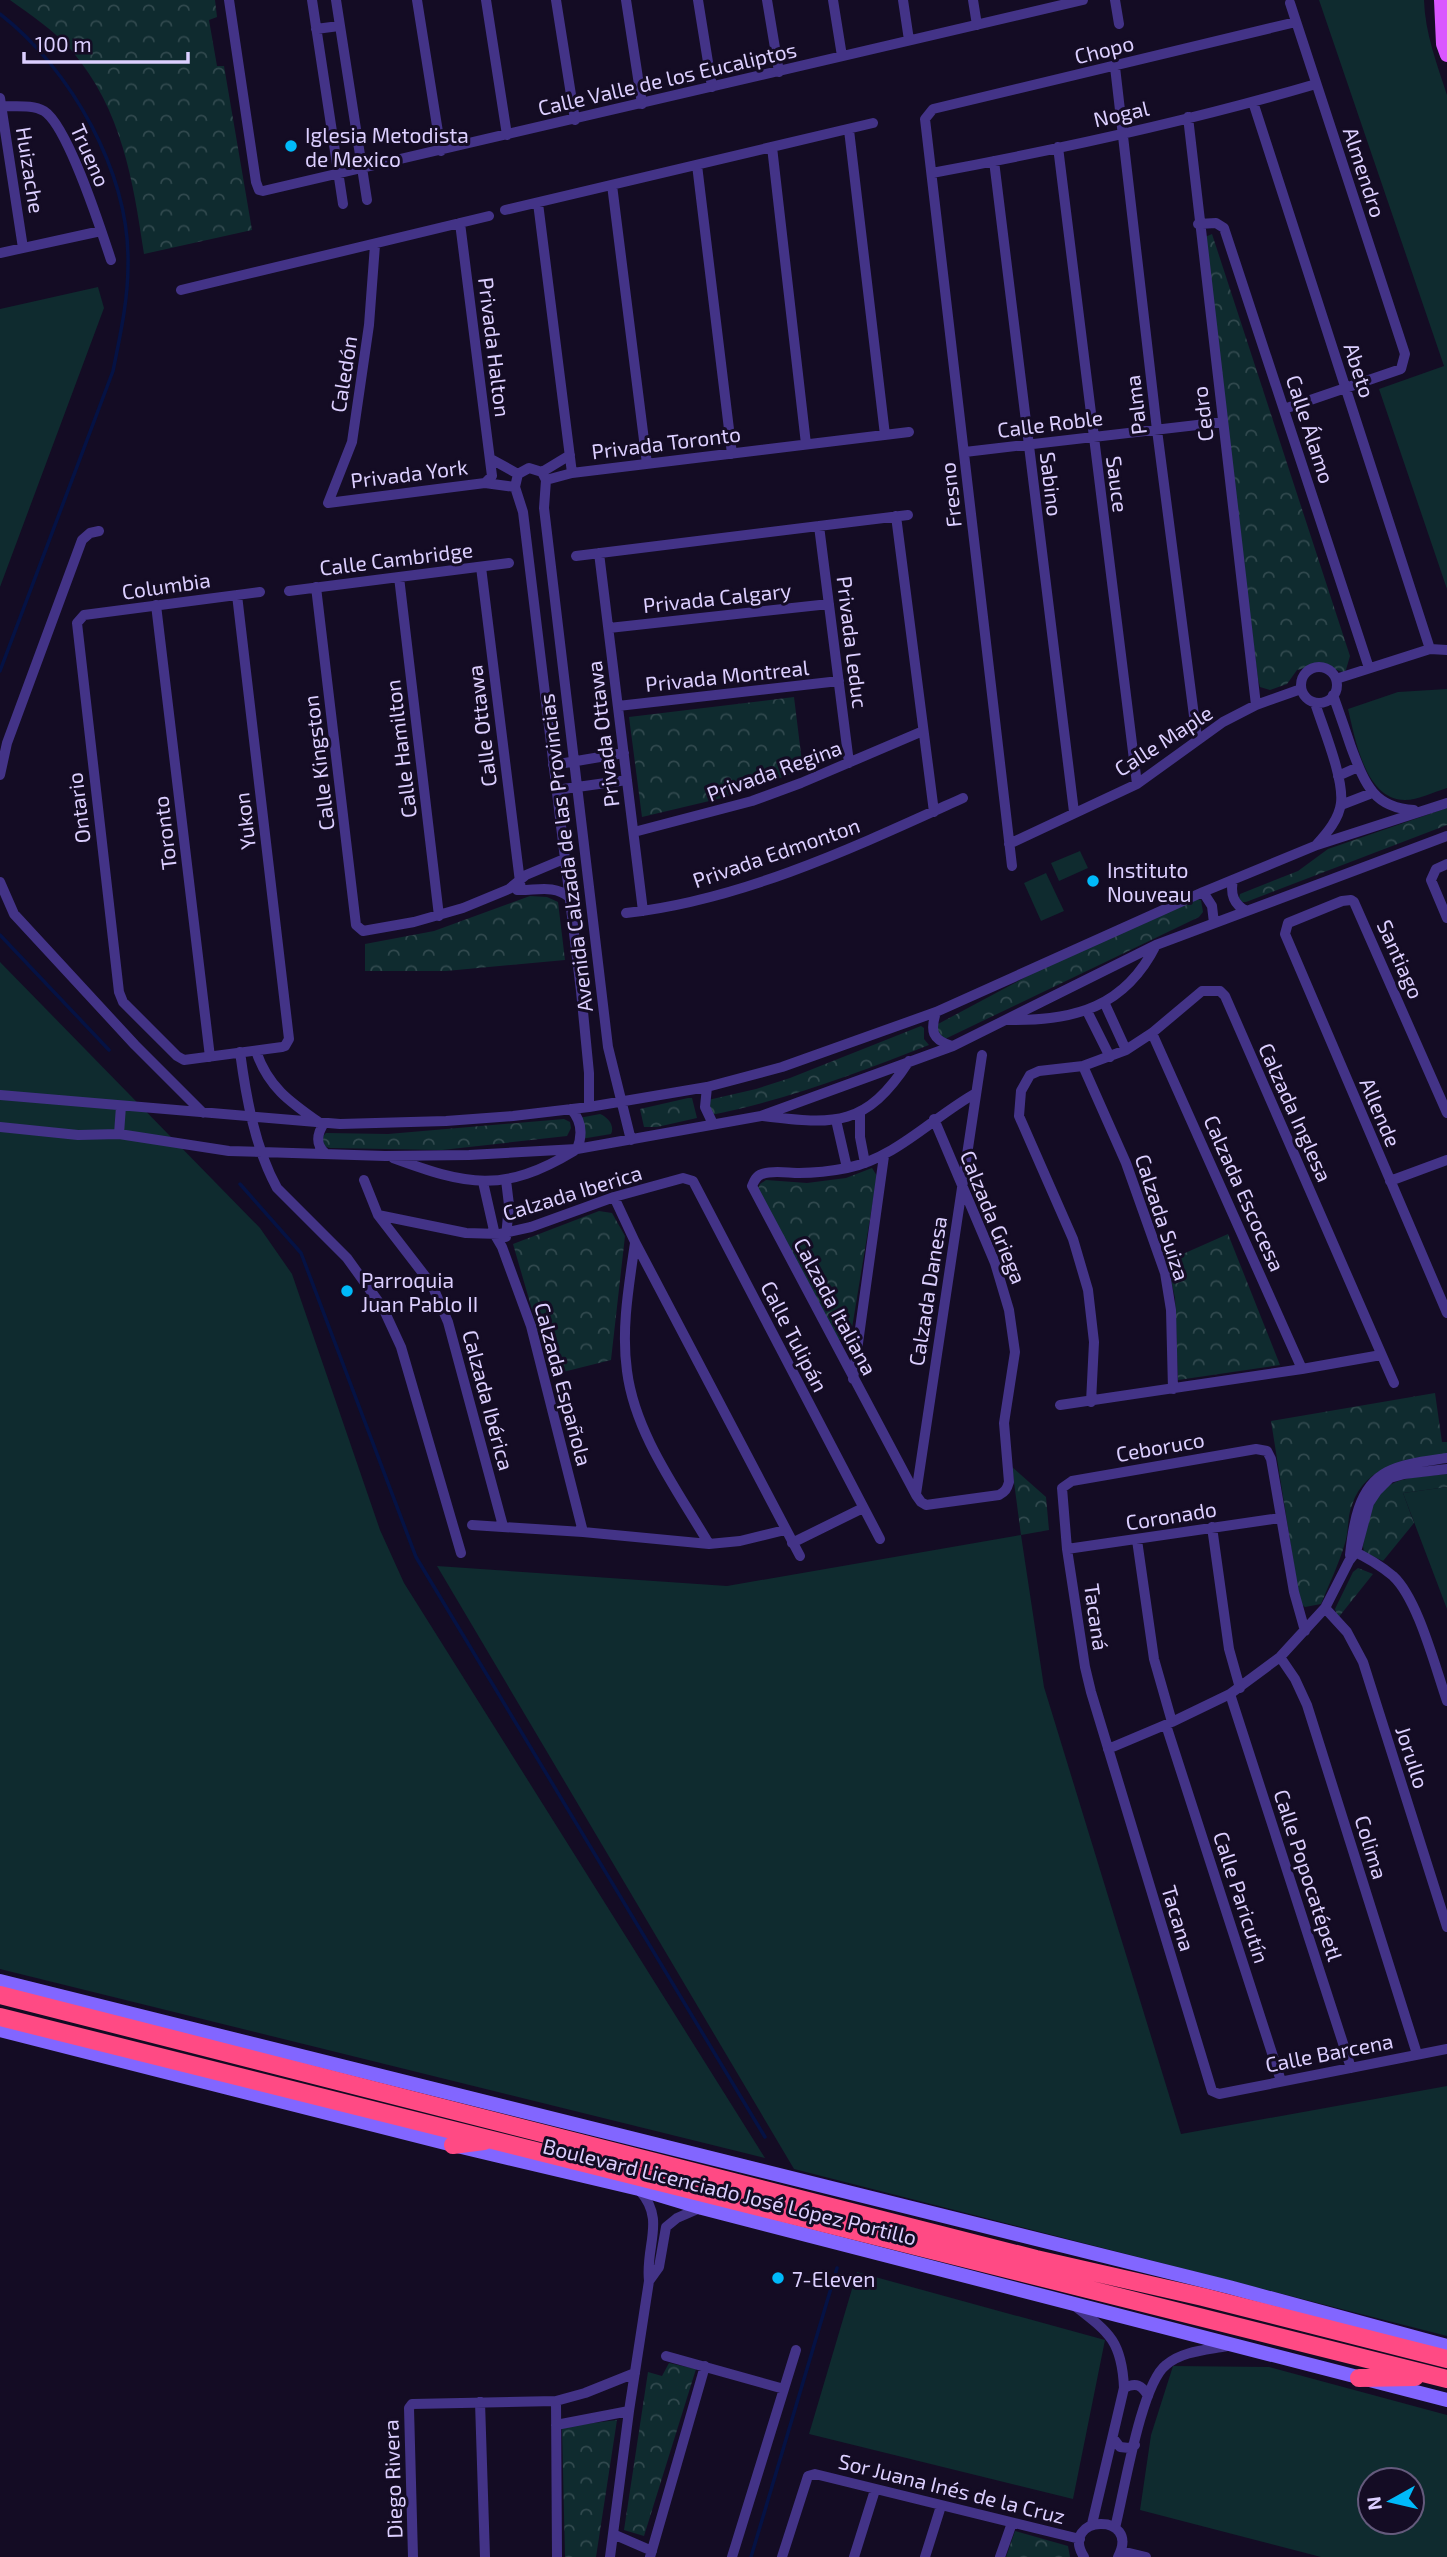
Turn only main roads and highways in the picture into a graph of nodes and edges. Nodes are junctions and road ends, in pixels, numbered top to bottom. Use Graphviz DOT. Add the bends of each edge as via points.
graph roads {
  1 [pos="1441,0"];
  2 [pos="1447,55"];
  3 [pos="23,1987"];
  4 [pos="0,1995"];
  5 [pos="50,2007"];
  6 [pos="0,2017"];
  7 [pos="492,2140"];
  8 [pos="453,2145"];
  9 [pos="1447,2359"];
  10 [pos="1443,2377"];
  11 [pos="1359,2378"];
  1 -- 2 [label="main road"];
  3 -- 5 [label="highway"];
  4 -- 5 [label="highway, Boulevard Licenciado José López Portillo"];
  5 -- 9 [label="highway, Boulevard Licenciado José López Portillo"];
  6 -- 7 [label="highway, Boulevard Licenciado José López Portillo"];
  7 -- 8 [label="highway"];
  7 -- 10 [label="highway, Boulevard Licenciado José López Portillo"];
  10 -- 11 [label="highway"];
}
